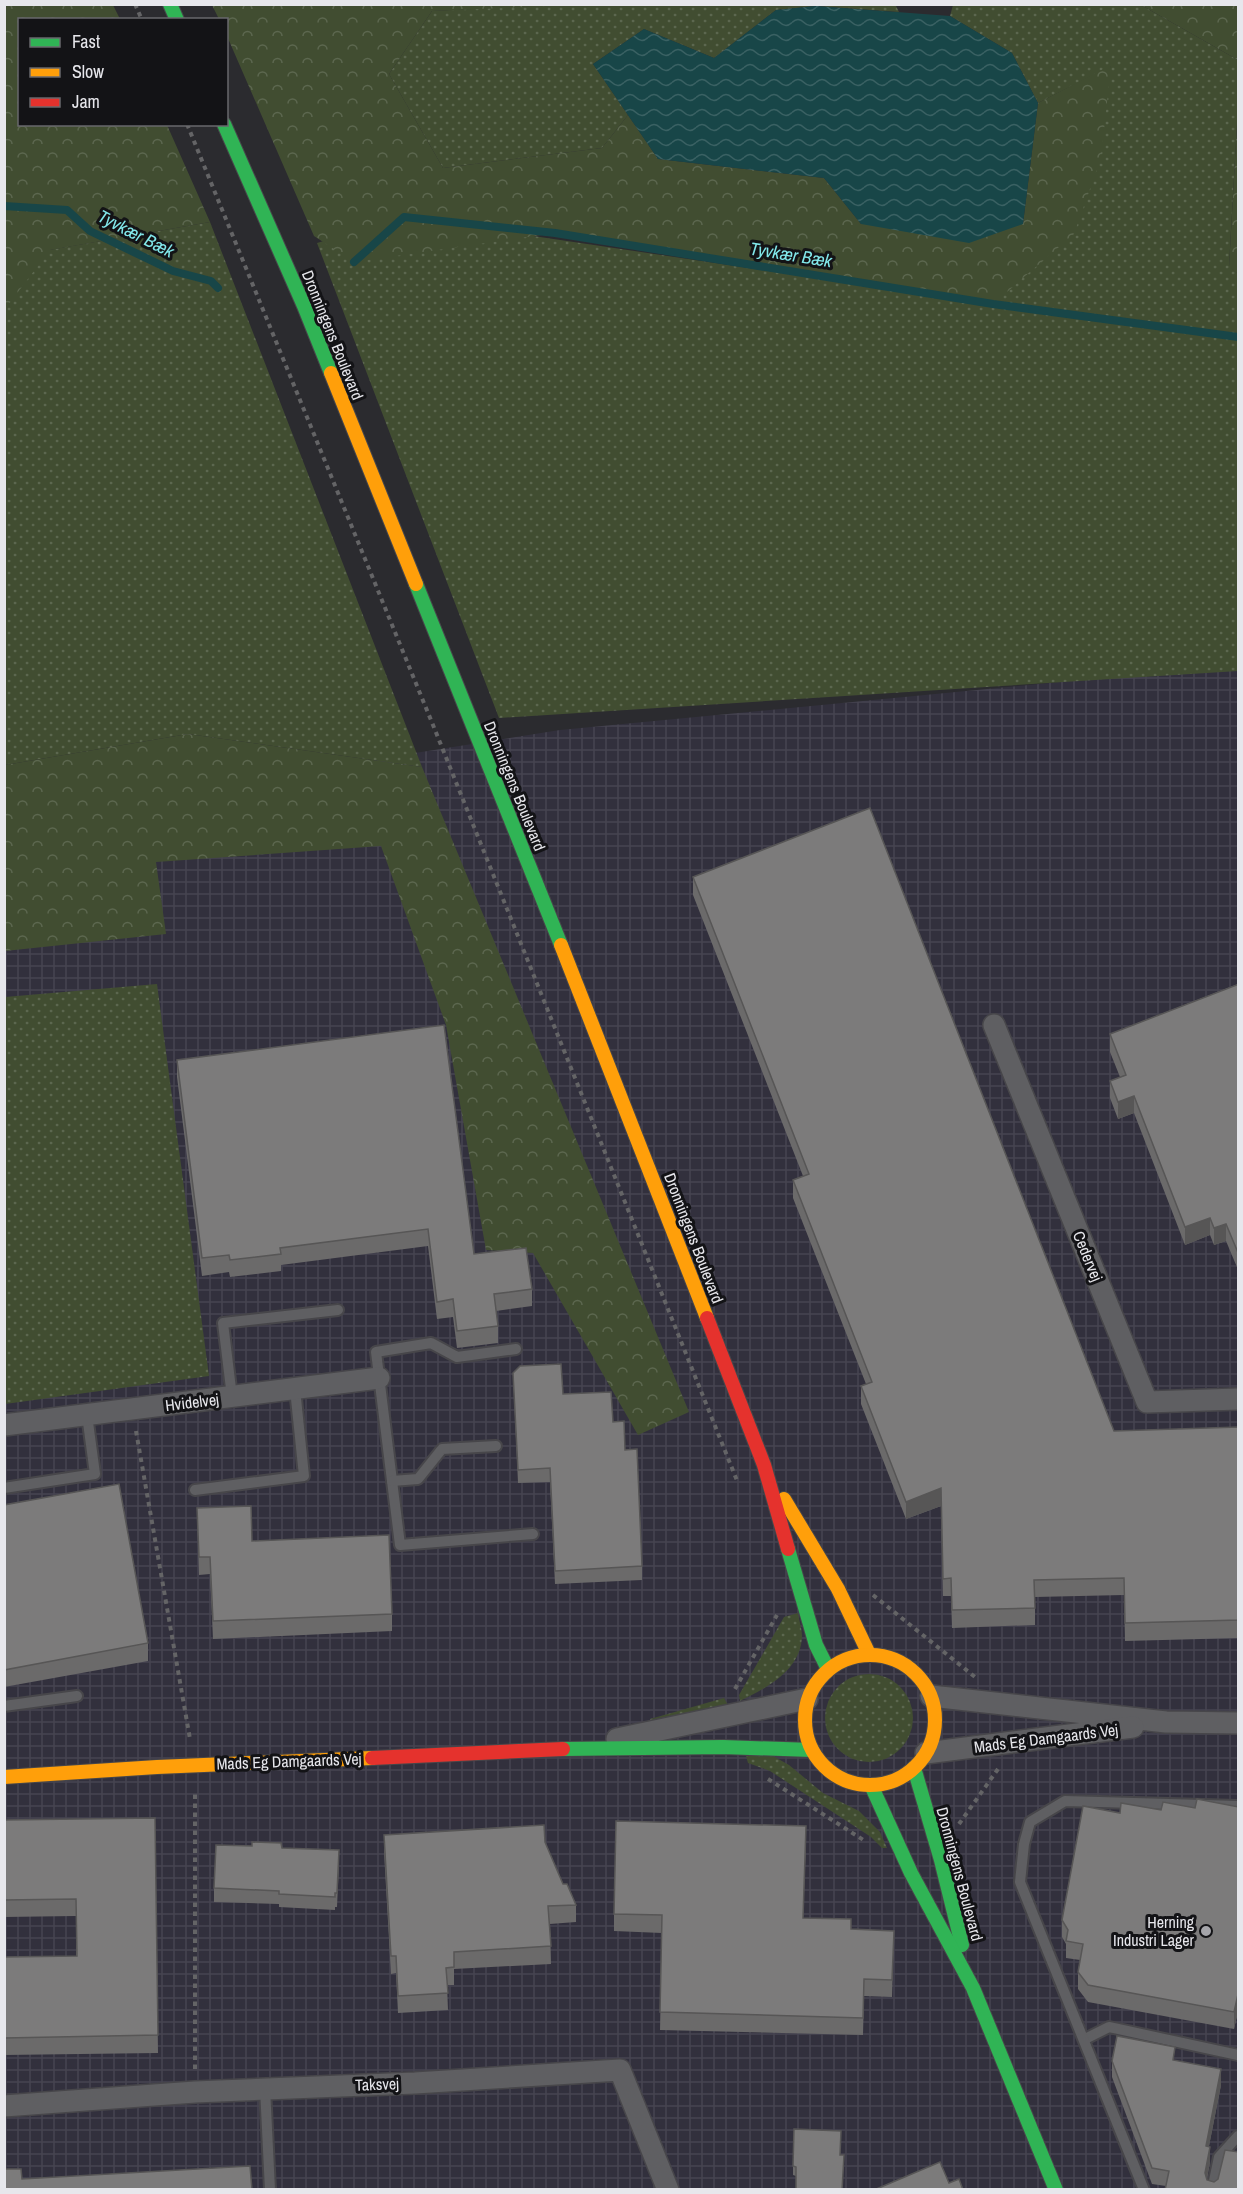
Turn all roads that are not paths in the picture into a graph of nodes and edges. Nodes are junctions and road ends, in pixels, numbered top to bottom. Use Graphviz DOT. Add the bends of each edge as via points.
graph roads {
  1 [pos="170,4"];
  2 [pos="176,18"];
  3 [pos="225,126"];
  4 [pos="994,1025"];
  5 [pos="338,1310"];
  6 [pos="516,1349"];
  7 [pos="380,1378"];
  8 [pos="295,1389"];
  9 [pos="232,1397"];
  10 [pos="1239,1399"];
  11 [pos="87,1415"];
  12 [pos="4,1425"];
  13 [pos="496,1446"];
  14 [pos="764,1465"];
  15 [pos="392,1481"];
  16 [pos="4,1488"];
  17 [pos="195,1490"];
  18 [pos="533,1534"];
  19 [pos="869,1654"];
  20 [pos="828,1669"];
  21 [pos="77,1696"];
  22 [pos="931,1696"];
  23 [pos="807,1699"];
  24 [pos="4,1706"];
  25 [pos="1166,1722"];
  26 [pos="1239,1723"];
  27 [pos="573,1749"];
  28 [pos="812,1750"];
  29 [pos="920,1761"];
  30 [pos="4,1777"];
  31 [pos="871,1785"];
  32 [pos="1239,1806"];
  33 [pos="974,1988"];
  34 [pos="1085,2039"];
  35 [pos="1239,2055"];
  36 [pos="265,2088"];
  37 [pos="4,2106"];
  38 [pos="1239,2136"];
  39 [pos="270,2190"];
  40 [pos="668,2190"];
  41 [pos="1056,2190"];
  42 [pos="1144,2190"];
  43 [pos="1212,2190"];
  1 -- 2 [label="main road"];
  3 -- 14 [label="main road, Dronningens Boulevard" via="304,306 608,1063"];
  4 -- 10 [label="street, Cedervej" via="1147,1402"];
  5 -- 9 [label="lane" via="223,1323"];
  6 -- 7 [label="lane" via="457,1357 431,1343 376,1352"];
  7 -- 8 [label="street, Hvidelvej"];
  7 -- 15 [label="lane"];
  8 -- 9 [label="street, Hvidelvej"];
  8 -- 17 [label="lane" via="304,1476"];
  9 -- 11 [label="street, Hvidelvej"];
  11 -- 12 [label="street, Hvidelvej"];
  11 -- 16 [label="lane" via="95,1474"];
  13 -- 15 [label="lane" via="442,1449 418,1479"];
  14 -- 19 [label="main road, Dronningens Boulevard" via="838,1589"];
  14 -- 20 [label="main road, Dronningens Boulevard" via="803,1604"];
  15 -- 18 [label="lane" via="400,1545"];
  19 -- 20 [label="main road" via="847,1658"];
  19 -- 22 [label="main road" via="895,1659 917,1674"];
  20 -- 23 [label="main road"];
  21 -- 24 [label="lane"];
  22 -- 25 [label="street, Mads Eg Damgaards Vej"];
  22 -- 29 [label="main road" via="935,1725"];
  23 -- 27 [label="street, Mads Eg Damgaards Vej"];
  23 -- 28 [label="main road" via="805,1725"];
  25 -- 26 [label="street, Mads Eg Damgaards Vej"];
  25 -- 29 [label="street, Mads Eg Damgaards Vej"];
  27 -- 28 [label="main road, Mads Eg Damgaards Vej"];
  27 -- 30 [label="main road, Mads Eg Damgaards Vej"];
  28 -- 31 [label="main road" via="827,1769 847,1781"];
  29 -- 31 [label="main road" via="894,1780"];
  29 -- 33 [label="main road, Dronningens Boulevard" via="934,1837"];
  31 -- 33 [label="main road, Dronningens Boulevard" via="911,1873"];
  32 -- 34 [label="lane" via="1065,1801 1030,1822 1020,1882"];
  33 -- 41 [label="main road, Dronningens Boulevard"];
  34 -- 35 [label="lane" via="1109,2027"];
  34 -- 42 [label="lane"];
  36 -- 37 [label="street, Taksvej"];
  36 -- 39 [label="lane"];
  36 -- 40 [label="street, Taksvej" via="620,2070"];
  38 -- 43 [label="lane" via="1219,2157"];
}
